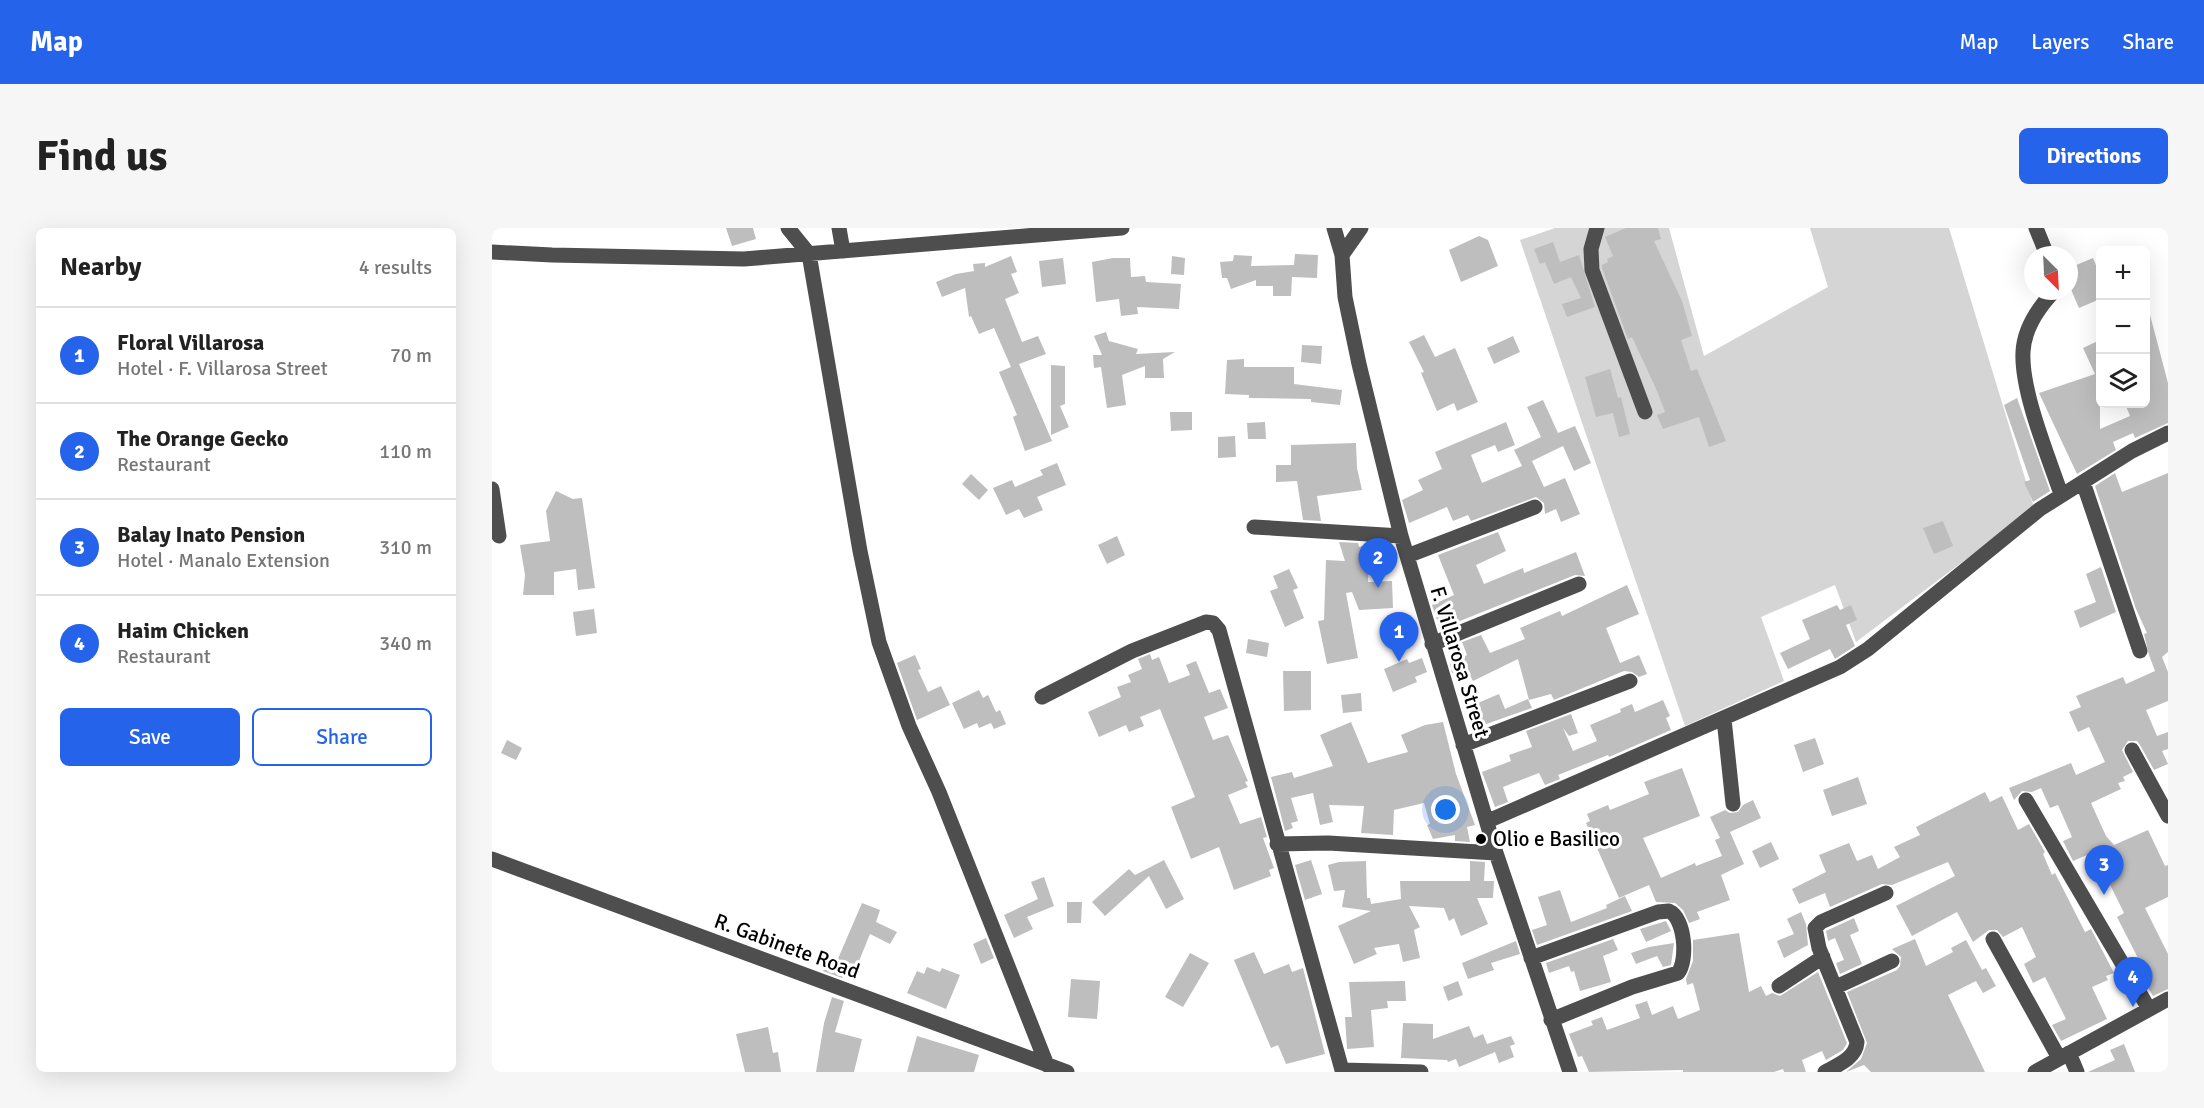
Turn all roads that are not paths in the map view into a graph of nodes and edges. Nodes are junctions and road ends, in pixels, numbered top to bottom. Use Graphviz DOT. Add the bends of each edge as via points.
graph roads {
  1 [pos="788,228"];
  2 [pos="839,228"];
  3 [pos="1112,228"];
  4 [pos="1334,228"];
  5 [pos="1361,228"];
  6 [pos="1597,228"];
  7 [pos="2036,228"];
  8 [pos="2043,246"];
  9 [pos="843,250"];
  10 [pos="492,252"];
  11 [pos="809,254"];
  12 [pos="1342,255"];
  13 [pos="2047,300"];
  14 [pos="1645,412"];
  15 [pos="2168,433"];
  16 [pos="2082,482"];
  17 [pos="492,489"];
  18 [pos="2061,494"];
  19 [pos="1535,507"];
  20 [pos="1254,527"];
  21 [pos="499,536"];
  22 [pos="1401,536"];
  23 [pos="1407,556"];
  24 [pos="1579,584"];
  25 [pos="1432,644"];
  26 [pos="2140,651"];
  27 [pos="1630,681"];
  28 [pos="1042,697"];
  29 [pos="1724,719"];
  30 [pos="1463,745"];
  31 [pos="2132,750"];
  32 [pos="2026,800"];
  33 [pos="1733,804"];
  34 [pos="2168,816"];
  35 [pos="1488,820"];
  36 [pos="1277,844"];
  37 [pos="1496,853"];
  38 [pos="492,859"];
  39 [pos="1886,893"];
  40 [pos="1993,939"];
  41 [pos="1823,957"];
  42 [pos="1531,958"];
  43 [pos="1892,961"];
  44 [pos="1779,986"];
  45 [pos="1836,987"];
  46 [pos="2168,999"];
  47 [pos="2149,1009"];
  48 [pos="1551,1020"];
  49 [pos="2064,1056"];
  50 [pos="1047,1065"];
  51 [pos="1342,1071"];
  52 [pos="1067,1072"];
  53 [pos="1421,1072"];
  54 [pos="1570,1072"];
  55 [pos="1825,1072"];
  56 [pos="2035,1072"];
  57 [pos="2077,1072"];
  1 -- 11 [label="street"];
  2 -- 9 [label="street"];
  3 -- 9 [label="street"];
  4 -- 12 [label="street, F. Villarosa Street"];
  5 -- 12 [label="street"];
  6 -- 14 [label="street" via="1591,249 1592,270"];
  7 -- 8 [label="street"];
  9 -- 11 [label="street"];
  10 -- 11 [label="street" via="744,259"];
  11 -- 50 [label="street" via="877,633 909,726"];
  12 -- 22 [label="street, F. Villarosa Street" via="1345,297 1359,364"];
  13 -- 18 [label="street" via="2030,327 2023,351 2036,422"];
  15 -- 16 [label="street"];
  16 -- 18 [label="street"];
  16 -- 26 [label="street"];
  17 -- 21 [label="street"];
  18 -- 29 [label="street" via="1868,649 1840,667"];
  19 -- 23 [label="street"];
  20 -- 22 [label="street"];
  22 -- 23 [label="street, F. Villarosa Street"];
  23 -- 25 [label="street, F. Villarosa Street"];
  24 -- 25 [label="street"];
  25 -- 30 [label="street, F. Villarosa Street"];
  27 -- 30 [label="street"];
  28 -- 36 [label="street" via="1132,651 1213,622 1219,630"];
  29 -- 33 [label="street"];
  29 -- 35 [label="street"];
  30 -- 35 [label="street, F. Villarosa Street"];
  31 -- 34 [label="street"];
  32 -- 47 [label="street"];
  35 -- 37 [label="street, F. Villarosa Street"];
  36 -- 37 [label="street" via="1328,843"];
  36 -- 51 [label="street"];
  37 -- 42 [label="street, F. Villarosa Street"];
  38 -- 50 [label="street, R. Gabinete Road"];
  39 -- 41 [label="street" via="1817,925 1815,935"];
  40 -- 49 [label="street"];
  41 -- 44 [label="street"];
  41 -- 45 [label="street"];
  42 -- 48 [label="street, F. Villarosa Street"];
  42 -- 48 [label="street" via="1658,912 1669,911 1678,920 1683,960 1678,973"];
  43 -- 45 [label="street"];
  45 -- 55 [label="street" via="1857,1046 1847,1059"];
  46 -- 47 [label="street"];
  47 -- 49 [label="street"];
  48 -- 54 [label="street, F. Villarosa Street"];
  49 -- 56 [label="street"];
  49 -- 57 [label="street"];
  50 -- 52 [label="street, R. Gabinete Road"];
  51 -- 53 [label="street"];
}
